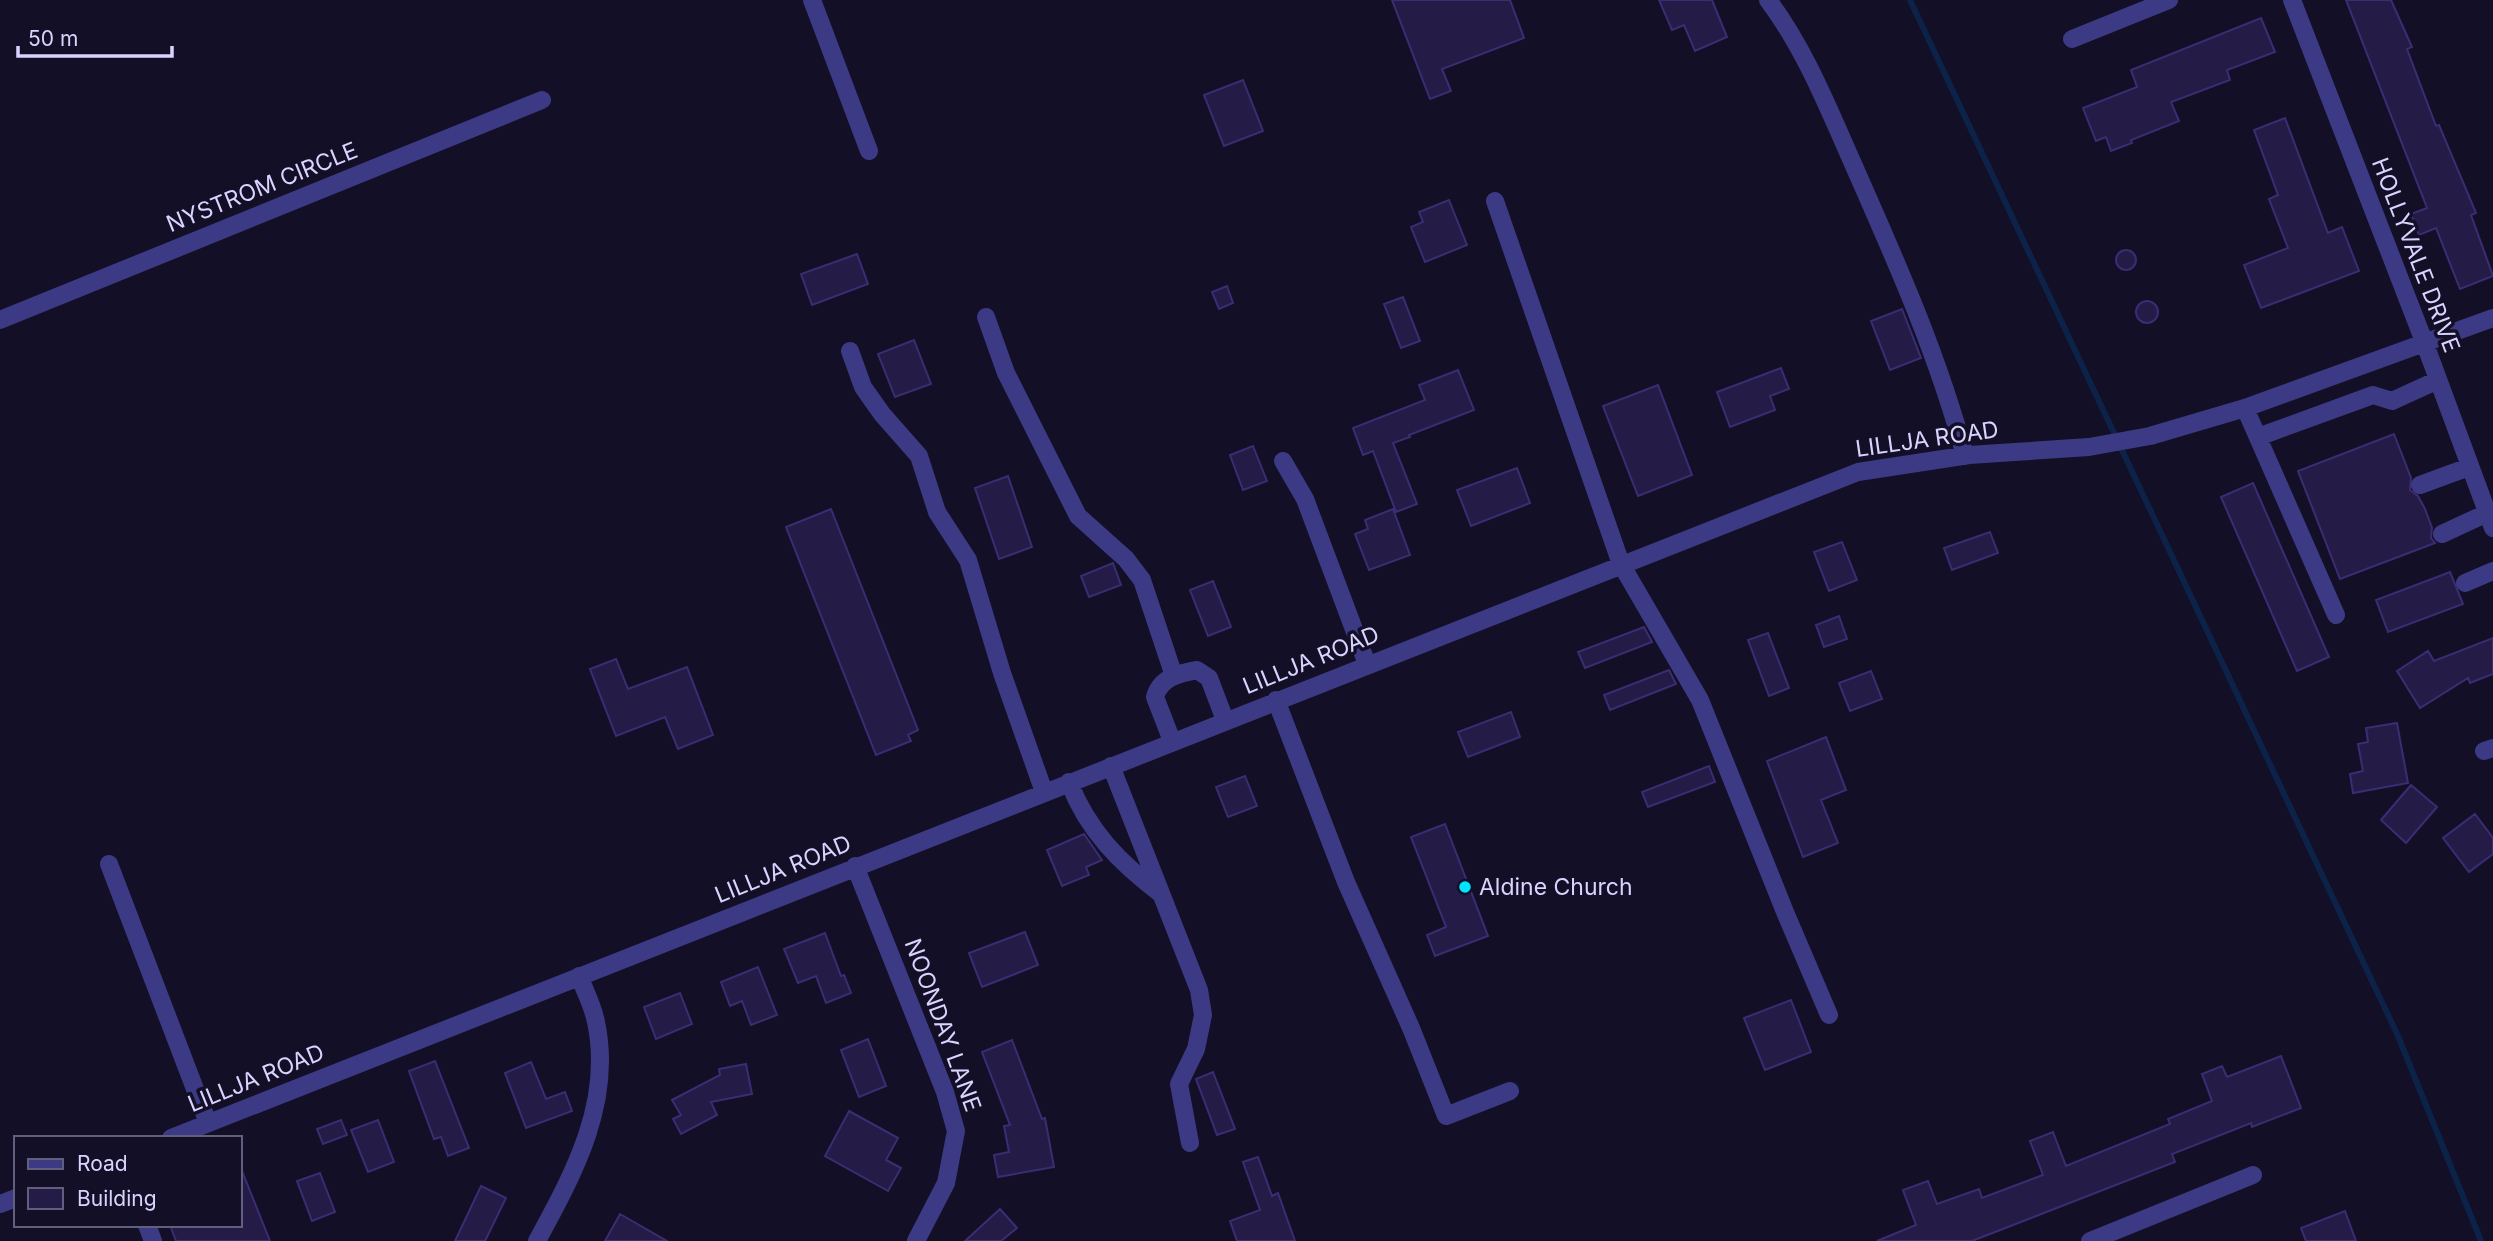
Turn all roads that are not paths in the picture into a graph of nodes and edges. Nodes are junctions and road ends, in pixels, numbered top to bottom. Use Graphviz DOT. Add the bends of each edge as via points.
graph roads {
  1 [pos="812,0"];
  2 [pos="1768,0"];
  3 [pos="2169,0"];
  4 [pos="2292,0"];
  5 [pos="2072,39"];
  6 [pos="542,100"];
  7 [pos="869,151"];
  8 [pos="1495,201"];
  9 [pos="986,317"];
  10 [pos="2493,318"];
  11 [pos="0,320"];
  12 [pos="2425,344"];
  13 [pos="850,351"];
  14 [pos="2438,380"];
  15 [pos="2245,408"];
  16 [pos="2258,437"];
  17 [pos="1965,456"];
  18 [pos="1283,461"];
  19 [pos="2469,467"];
  20 [pos="2420,485"];
  21 [pos="2490,521"];
  22 [pos="2442,534"];
  23 [pos="1621,564"];
  24 [pos="2493,570"];
  25 [pos="2465,583"];
  26 [pos="2336,615"];
  27 [pos="1367,664"];
  28 [pos="1174,676"];
  29 [pos="1276,700"];
  30 [pos="1225,720"];
  31 [pos="1172,741"];
  32 [pos="1111,766"];
  33 [pos="1069,782"];
  34 [pos="1044,792"];
  35 [pos="108,864"];
  36 [pos="855,866"];
  37 [pos="1161,894"];
  38 [pos="579,976"];
  39 [pos="1829,1014"];
  40 [pos="1510,1091"];
  41 [pos="208,1123"];
  42 [pos="176,1136"];
  43 [pos="1190,1143"];
  44 [pos="2253,1175"];
  45 [pos="537,1241"];
  46 [pos="916,1241"];
  47 [pos="2090,1241"];
  1 -- 7 [label="street"];
  2 -- 17 [label="street" via="1786,23 1897,262"];
  3 -- 5 [label="street"];
  4 -- 12 [label="street, HOLLYVALE DRIVE"];
  6 -- 11 [label="street, NYSTROM CIRCLE"];
  8 -- 23 [label="street"];
  9 -- 28 [label="street" via="1006,373 1077,516 1126,559 1142,580"];
  10 -- 12 [label="street, LILLJA ROAD"];
  12 -- 14 [label="street, HOLLYVALE DRIVE"];
  12 -- 15 [label="street, LILLJA ROAD"];
  13 -- 34 [label="street" via="863,387 919,456 937,512 968,560"];
  14 -- 16 [label="street" via="2392,401 2373,395"];
  14 -- 19 [label="street, HOLLYVALE DRIVE"];
  15 -- 16 [label="street"];
  15 -- 17 [label="street, LILLJA ROAD" via="2140,438 2089,447"];
  16 -- 26 [label="street"];
  17 -- 23 [label="street, LILLJA ROAD" via="1858,472"];
  18 -- 27 [label="street" via="1305,499"];
  19 -- 20 [label="street"];
  19 -- 21 [label="street, HOLLYVALE DRIVE"];
  21 -- 22 [label="street"];
  23 -- 27 [label="street, LILLJA ROAD"];
  23 -- 39 [label="street" via="1700,699"];
  24 -- 25 [label="street"];
  27 -- 29 [label="street, LILLJA ROAD"];
  28 -- 30 [label="street" via="1197,670 1209,678"];
  28 -- 31 [label="street" via="1161,684 1155,697"];
  29 -- 30 [label="street, LILLJA ROAD"];
  29 -- 40 [label="street" via="1346,882 1446,1116"];
  30 -- 31 [label="street, LILLJA ROAD"];
  31 -- 32 [label="street, LILLJA ROAD"];
  32 -- 33 [label="street, LILLJA ROAD"];
  32 -- 37 [label="street"];
  33 -- 34 [label="street, LILLJA ROAD"];
  33 -- 37 [label="street" via="1102,842"];
  34 -- 36 [label="street, LILLJA ROAD"];
  35 -- 41 [label="street"];
  36 -- 38 [label="street, LILLJA ROAD"];
  36 -- 46 [label="street, NOONDAY LANE" via="946,1092 956,1132 946,1183"];
  37 -- 43 [label="street" via="1199,990 1203,1015 1196,1049 1179,1084"];
  38 -- 41 [label="street, LILLJA ROAD"];
  38 -- 45 [label="street" via="599,1037 597,1100 583,1149"];
  41 -- 42 [label="street, LILLJA ROAD"];
  44 -- 47 [label="street"];
}
